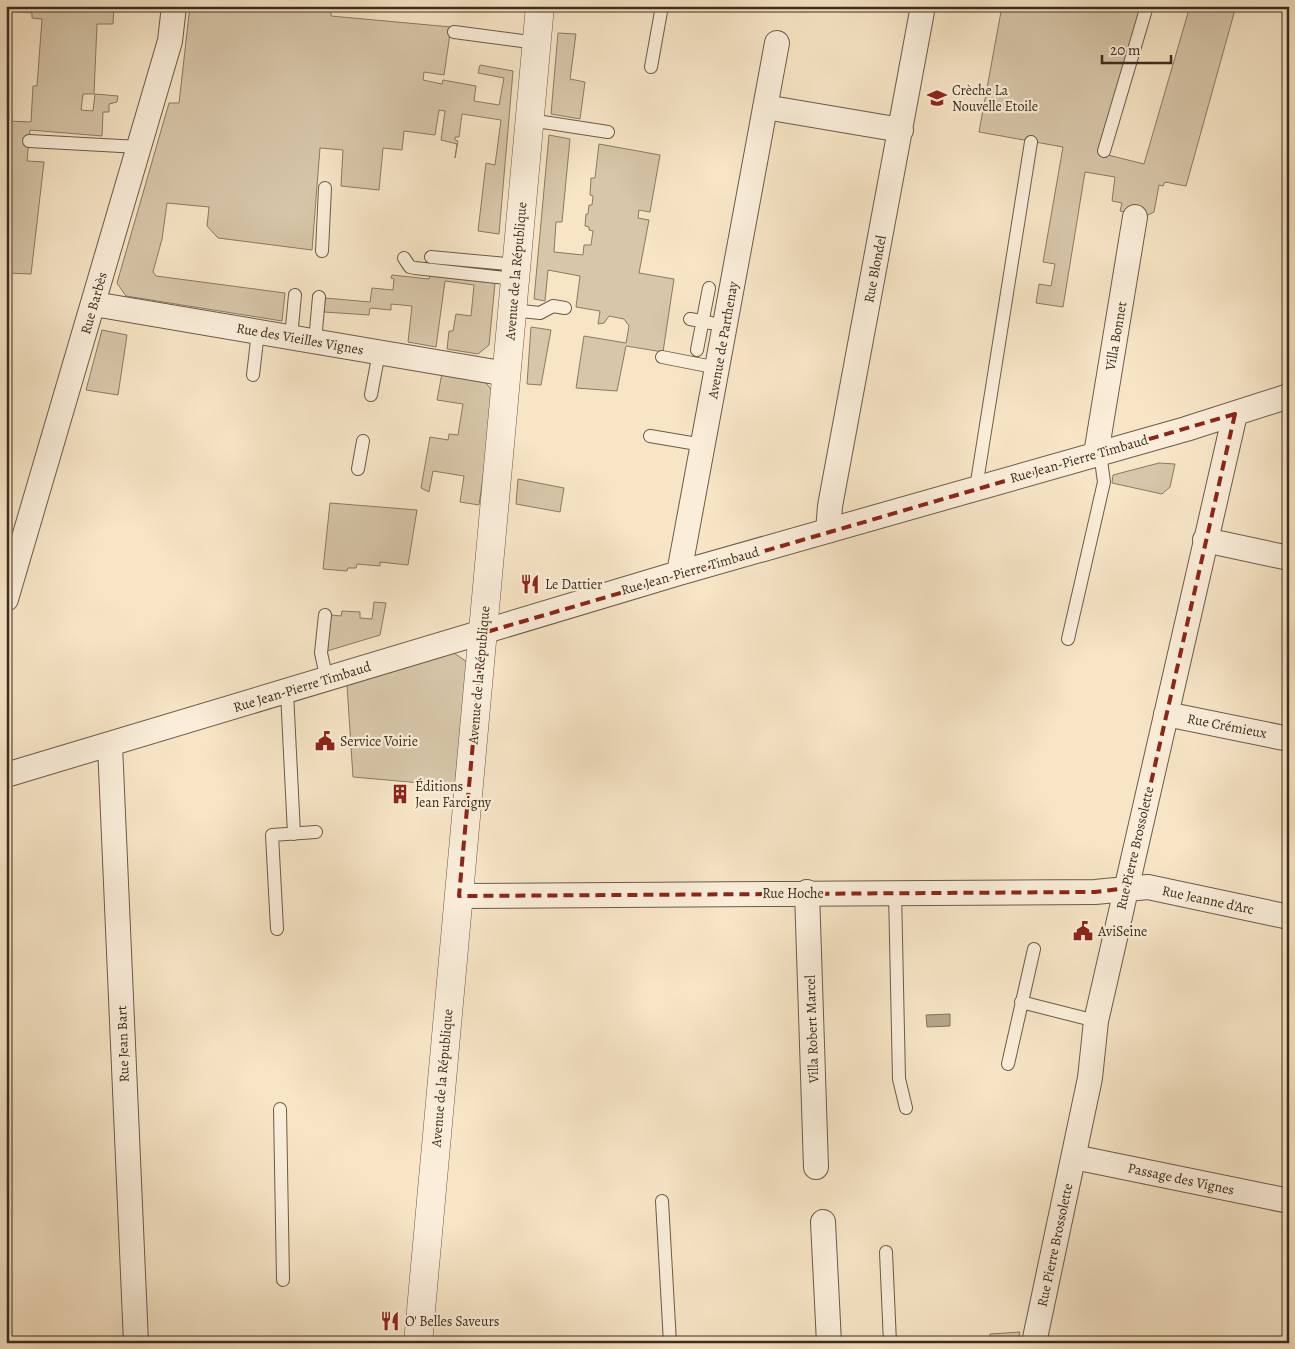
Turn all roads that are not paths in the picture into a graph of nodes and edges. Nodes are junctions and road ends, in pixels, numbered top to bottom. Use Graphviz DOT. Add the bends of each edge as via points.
graph roads {
  1 [pos="174,6"];
  2 [pos="540,6"];
  3 [pos="662,6"];
  4 [pos="924,6"];
  5 [pos="1147,6"];
  6 [pos="454,32"];
  7 [pos="537,43"];
  8 [pos="777,43"];
  9 [pos="652,67"];
  10 [pos="766,107"];
  11 [pos="530,120"];
  12 [pos="901,130"];
  13 [pos="608,132"];
  14 [pos="29,141"];
  15 [pos="1031,142"];
  16 [pos="139,147"];
  17 [pos="1104,151"];
  18 [pos="326,188"];
  19 [pos="1136,217"];
  20 [pos="322,251"];
  21 [pos="431,257"];
  22 [pos="404,258"];
  23 [pos="516,272"];
  24 [pos="709,288"];
  25 [pos="295,295"];
  26 [pos="319,297"];
  27 [pos="94,304"];
  28 [pos="565,308"];
  29 [pos="512,310"];
  30 [pos="696,320"];
  31 [pos="726,326"];
  32 [pos="258,332"];
  33 [pos="291,337"];
  34 [pos="315,341"];
  35 [pos="697,350"];
  36 [pos="379,352"];
  37 [pos="662,357"];
  38 [pos="718,368"];
  39 [pos="507,374"];
  40 [pos="253,375"];
  41 [pos="372,395"];
  42 [pos="1289,396"];
  43 [pos="1235,414"];
  44 [pos="650,436"];
  45 [pos="364,441"];
  46 [pos="703,445"];
  47 [pos="1098,454"];
  48 [pos="358,469"];
  49 [pos="976,488"];
  50 [pos="828,531"];
  51 [pos="1205,540"];
  52 [pos="1289,558"];
  53 [pos="680,573"];
  54 [pos="6,599"];
  55 [pos="325,614"];
  56 [pos="483,633"];
  57 [pos="1068,639"];
  58 [pos="327,680"];
  59 [pos="287,692"];
  60 [pos="1166,714"];
  61 [pos="1289,738"];
  62 [pos="110,745"];
  63 [pos="6,775"];
  64 [pos="316,832"];
  65 [pos="294,834"];
  66 [pos="1127,888"];
  67 [pos="807,892"];
  68 [pos="895,892"];
  69 [pos="459,896"];
  70 [pos="1289,917"];
  71 [pos="277,929"];
  72 [pos="1034,949"];
  73 [pos="1022,1002"];
  74 [pos="1096,1021"];
  75 [pos="1008,1064"];
  76 [pos="906,1108"];
  77 [pos="280,1109"];
  78 [pos="1074,1157"];
  79 [pos="816,1166"];
  80 [pos="662,1201"];
  81 [pos="1289,1201"];
  82 [pos="823,1222"];
  83 [pos="886,1252"];
  84 [pos="283,1280"];
  85 [pos="136,1343"];
  86 [pos="418,1343"];
  87 [pos="670,1343"];
  88 [pos="829,1343"];
  89 [pos="890,1343"];
  90 [pos="1034,1343"];
  1 -- 16 [label="street, Rue Barbès" via="170,41"];
  2 -- 7 [label="street, Avenue de la République"];
  3 -- 9 [label="lane"];
  4 -- 12 [label="street, Rue Blondel"];
  5 -- 17 [label="lane"];
  6 -- 7 [label="lane"];
  7 -- 11 [label="street, Avenue de la République"];
  8 -- 10 [label="street, Avenue de Parthenay"];
  10 -- 12 [label="street"];
  10 -- 31 [label="street, Avenue de Parthenay"];
  11 -- 13 [label="lane"];
  11 -- 23 [label="street, Avenue de la République"];
  12 -- 50 [label="street, Rue Blondel"];
  14 -- 16 [label="lane"];
  15 -- 49 [label="lane"];
  16 -- 27 [label="street, Rue Barbès"];
  18 -- 20 [label="lane"];
  19 -- 47 [label="street, Villa Bonnet"];
  21 -- 23 [label="lane"];
  22 -- 23 [label="lane" via="410,267 415,268"];
  23 -- 29 [label="street, Avenue de la République"];
  24 -- 30 [label="lane"];
  25 -- 33 [label="lane"];
  26 -- 34 [label="lane"];
  27 -- 32 [label="street, Rue des Vieilles Vignes"];
  27 -- 54 [label="street, Rue Barbès"];
  28 -- 29 [label="lane" via="553,306 540,313"];
  29 -- 39 [label="street, Avenue de la République"];
  30 -- 31 [label="lane"];
  30 -- 35 [label="lane"];
  31 -- 38 [label="street, Avenue de Parthenay"];
  32 -- 33 [label="street, Rue des Vieilles Vignes"];
  32 -- 40 [label="lane"];
  33 -- 34 [label="street, Rue des Vieilles Vignes"];
  34 -- 36 [label="street, Rue des Vieilles Vignes"];
  36 -- 39 [label="street, Rue des Vieilles Vignes"];
  36 -- 41 [label="lane"];
  37 -- 38 [label="lane"];
  38 -- 46 [label="street, Avenue de Parthenay"];
  39 -- 56 [label="street, Avenue de la République"];
  42 -- 43 [label="street, Rue Jean-Pierre Timbaud"];
  43 -- 47 [label="street, Rue Jean-Pierre Timbaud"];
  43 -- 51 [label="street, Rue Pierre Brossolette"];
  44 -- 46 [label="lane"];
  45 -- 48 [label="lane"];
  46 -- 53 [label="street, Avenue de Parthenay"];
  47 -- 49 [label="street, Rue Jean-Pierre Timbaud"];
  47 -- 57 [label="lane" via="1104,482"];
  49 -- 50 [label="street, Rue Jean-Pierre Timbaud"];
  50 -- 53 [label="street, Rue Jean-Pierre Timbaud"];
  51 -- 52 [label="street"];
  51 -- 60 [label="street, Rue Pierre Brossolette"];
  53 -- 56 [label="street, Rue Jean-Pierre Timbaud"];
  55 -- 58 [label="lane" via="321,654"];
  56 -- 58 [label="street, Rue Jean-Pierre Timbaud"];
  56 -- 69 [label="street, Avenue de la République"];
  58 -- 59 [label="street, Rue Jean-Pierre Timbaud"];
  59 -- 62 [label="street, Rue Jean-Pierre Timbaud"];
  59 -- 65 [label="lane"];
  60 -- 61 [label="street, Rue Crémieux"];
  60 -- 66 [label="street, Rue Pierre Brossolette"];
  62 -- 63 [label="street, Rue Jean-Pierre Timbaud"];
  62 -- 85 [label="street, Rue Jean Bart"];
  64 -- 65 [label="lane"];
  65 -- 71 [label="lane" via="272,835"];
  66 -- 68 [label="street, Rue Hoche" via="1095,892"];
  66 -- 70 [label="street, Rue Jeanne d'Arc" via="1148,886"];
  66 -- 74 [label="street, Rue Pierre Brossolette"];
  67 -- 68 [label="street, Rue Hoche"];
  67 -- 69 [label="street, Rue Hoche"];
  67 -- 79 [label="street, Villa Robert Marcel"];
  68 -- 76 [label="lane" via="899,1079"];
  69 -- 86 [label="street, Avenue de la République"];
  72 -- 73 [label="lane"];
  73 -- 74 [label="lane"];
  73 -- 75 [label="lane"];
  74 -- 78 [label="street, Rue Pierre Brossolette" via="1090,1078"];
  77 -- 84 [label="lane"];
  78 -- 81 [label="street, Passage des Vignes"];
  78 -- 90 [label="street, Rue Pierre Brossolette"];
  80 -- 87 [label="lane"];
  82 -- 88 [label="street"];
  83 -- 89 [label="lane"];
}
